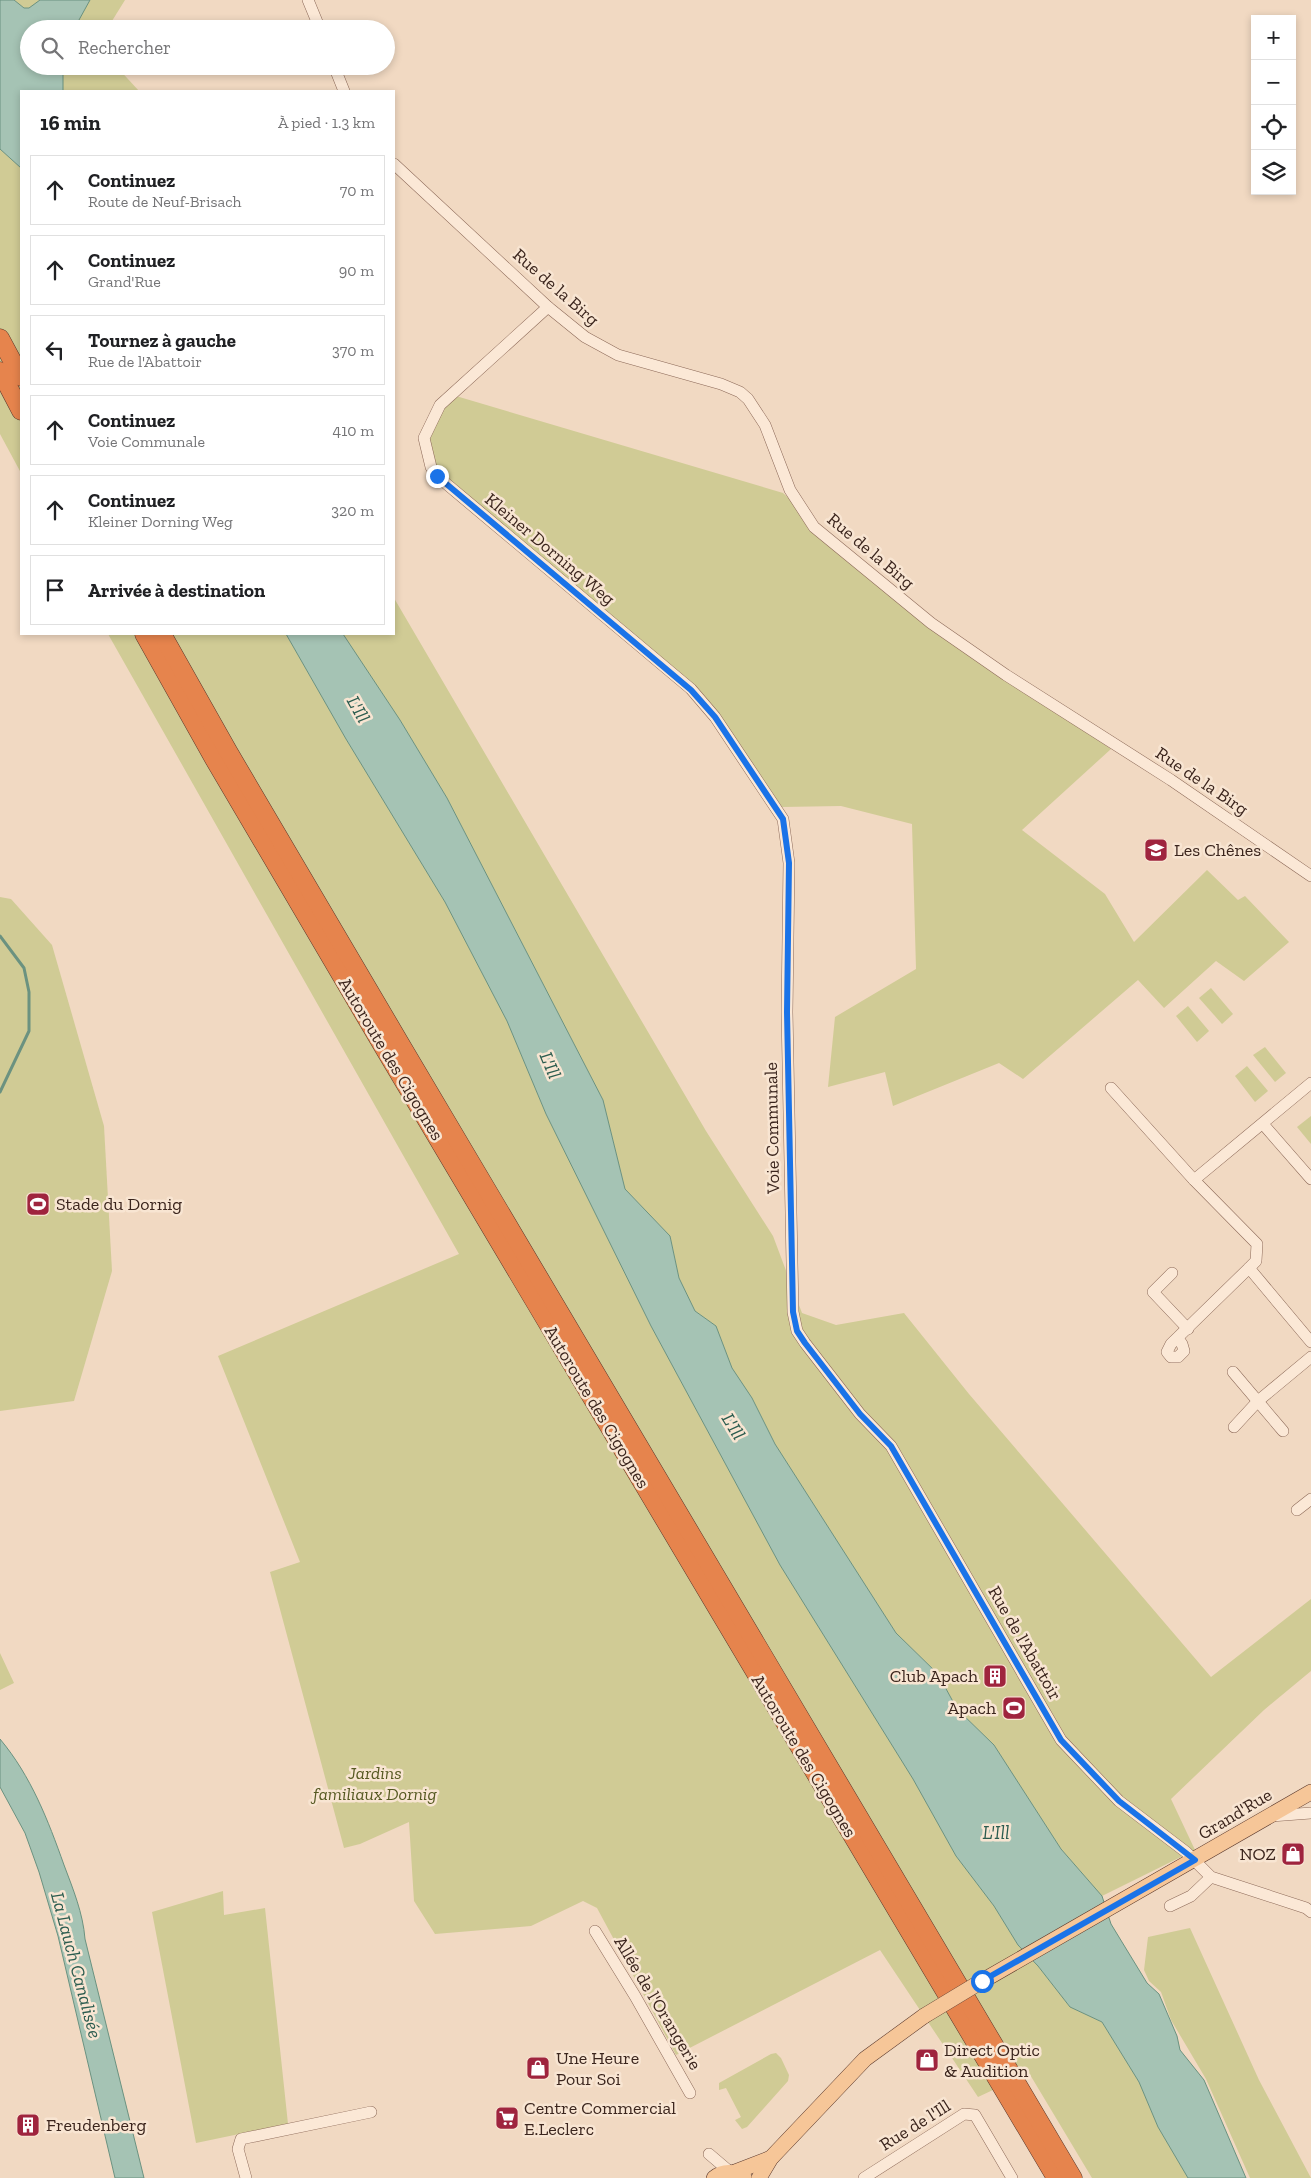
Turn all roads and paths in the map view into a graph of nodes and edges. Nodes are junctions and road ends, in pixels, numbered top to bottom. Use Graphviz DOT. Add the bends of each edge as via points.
graph roads {
  1 [pos="308,0"];
  2 [pos="316,20"];
  3 [pos="338,75"];
  4 [pos="344,90"];
  5 [pos="395,165"];
  6 [pos="548,307"];
  7 [pos="0,338"];
  8 [pos="0,371"];
  9 [pos="20,375"];
  10 [pos="20,409"];
  11 [pos="145,635"];
  12 [pos="163,635"];
  13 [pos="783,819"];
  14 [pos="1311,876"];
  15 [pos="1311,1083"];
  16 [pos="1111,1088"];
  17 [pos="1263,1124"];
  18 [pos="1311,1179"];
  19 [pos="1194,1180"];
  20 [pos="1249,1268"];
  21 [pos="1172,1272"];
  22 [pos="1188,1329"];
  23 [pos="1178,1338"];
  24 [pos="1311,1342"];
  25 [pos="1311,1357"];
  26 [pos="1233,1372"];
  27 [pos="1258,1401"];
  28 [pos="860,1414"];
  29 [pos="1234,1427"];
  30 [pos="1283,1430"];
  31 [pos="1311,1499"];
  32 [pos="1297,1510"];
  33 [pos="1309,1797"];
  34 [pos="1311,1813"];
  35 [pos="1269,1816"];
  36 [pos="1195,1860"];
  37 [pos="1211,1877"];
  38 [pos="1170,1906"];
  39 [pos="1311,1912"];
  40 [pos="595,1931"];
  41 [pos="690,2093"];
  42 [pos="371,2112"];
  43 [pos="771,2158"];
  44 [pos="736,2174"];
  45 [pos="246,2178"];
  46 [pos="713,2178"];
  47 [pos="759,2178"];
  48 [pos="864,2178"];
  49 [pos="1012,2178"];
  50 [pos="1056,2178"];
  51 [pos="1073,2178"];
  1 -- 2 [label="street"];
  3 -- 4 [label="street"];
  5 -- 6 [label="street, Rue de la Birg"];
  6 -- 13 [label="street, Kleiner Dorning Weg" via="440,405 424,438 431,467 437,476 691,690 715,717"];
  6 -- 14 [label="street, Rue de la Birg" via="585,338 606,350 740,392 760,414 798,505 826,539 953,638"];
  7 -- 9 [label="highway"];
  8 -- 10 [label="highway"];
  11 -- 50 [label="highway, Autoroute des Cigognes" via="380,1042"];
  12 -- 51 [label="highway, Autoroute des Cigognes" via="395,1035"];
  13 -- 28 [label="street, Voie Communale" via="789,863 787,1012 793,1312 797,1331"];
  15 -- 17 [label="street"];
  16 -- 19 [label="street"];
  17 -- 18 [label="street"];
  17 -- 19 [label="street"];
  19 -- 20 [label="street" via="1257,1244 1256,1261"];
  20 -- 22 [label="street"];
  20 -- 24 [label="street"];
  21 -- 22 [label="street" via="1153,1292"];
  22 -- 23 [label="street"];
  25 -- 27 [label="street"];
  26 -- 27 [label="street"];
  27 -- 29 [label="street"];
  27 -- 30 [label="street"];
  28 -- 36 [label="street, Rue de l'Abattoir" via="891,1446 1061,1740 1119,1801"];
  31 -- 32 [label="street"];
  33 -- 35 [label="main road, Grand'Rue"];
  34 -- 35 [label="street"];
  35 -- 36 [label="main road, Grand'Rue"];
  36 -- 37 [label="street, Rue de l'Abattoir"];
  36 -- 43 [label="main road, Grand'Rue, bridge" via="924,2016 865,2059"];
  37 -- 38 [label="street" via="1191,1896"];
  37 -- 39 [label="street"];
  40 -- 41 [label="street, Allée de l'Orangerie"];
  42 -- 45 [label="street" via="241,2139 238,2150"];
  43 -- 44 [label="main road"];
  43 -- 47 [label="main road"];
  44 -- 46 [label="main road" via="719,2174"];
  44 -- 46 [label="street" via="709,2154"];
  48 -- 49 [label="street, Rue de l'Ill" via="964,2114 975,2115"];
}
